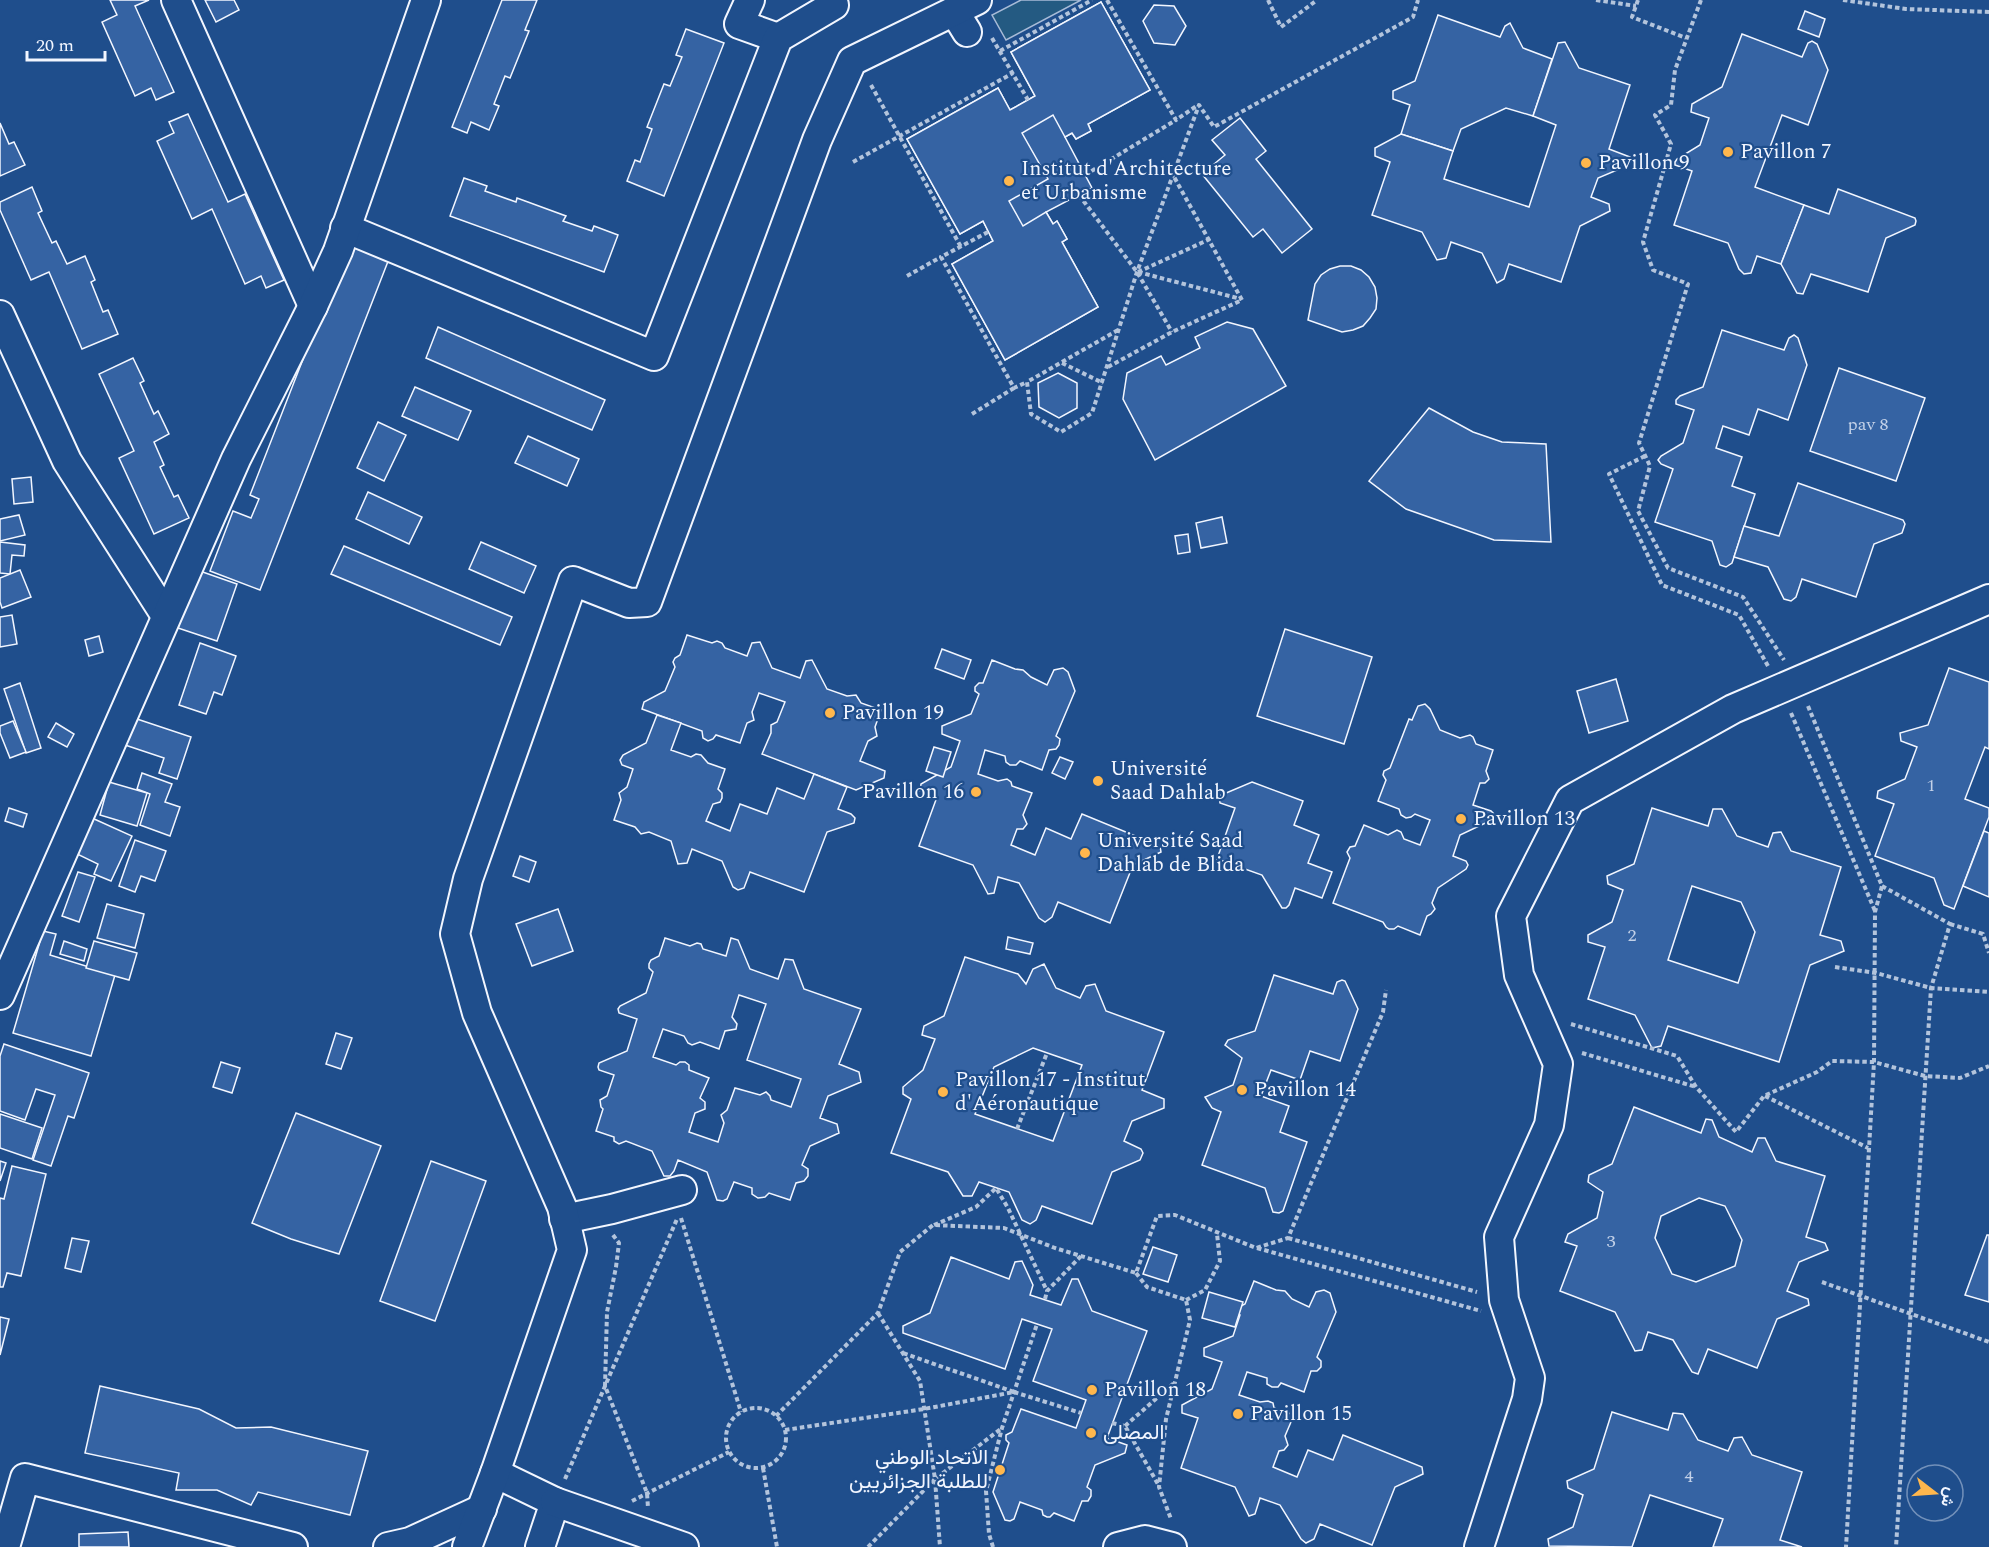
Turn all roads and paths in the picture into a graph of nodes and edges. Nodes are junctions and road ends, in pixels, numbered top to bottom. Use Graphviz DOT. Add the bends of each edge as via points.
graph roads {
  1 [pos="176,0"];
  2 [pos="426,0"];
  3 [pos="750,0"];
  4 [pos="1092,0"];
  5 [pos="1107,0"];
  6 [pos="1268,0"];
  7 [pos="1317,0"];
  8 [pos="1418,0"];
  9 [pos="1596,0"];
  10 [pos="1638,0"];
  11 [pos="1701,0"];
  12 [pos="1843,0"];
  13 [pos="837,2"];
  14 [pos="1636,6"];
  15 [pos="1989,12"];
  16 [pos="965,17"];
  17 [pos="778,38"];
  18 [pos="1686,38"];
  19 [pos="1000,51"];
  20 [pos="1012,74"];
  21 [pos="866,77"];
  22 [pos="1028,100"];
  23 [pos="1199,105"];
  24 [pos="1176,120"];
  25 [pos="900,137"];
  26 [pos="853,162"];
  27 [pos="1085,175"];
  28 [pos="1173,175"];
  29 [pos="1079,195"];
  30 [pos="345,228"];
  31 [pos="988,232"];
  32 [pos="1210,239"];
  33 [pos="961,247"];
  34 [pos="941,257"];
  35 [pos="1137,272"];
  36 [pos="907,276"];
  37 [pos="1242,300"];
  38 [pos="313,306"];
  39 [pos="0,315"];
  40 [pos="1118,330"];
  41 [pos="1172,332"];
  42 [pos="1061,362"];
  43 [pos="1107,367"];
  44 [pos="1027,382"];
  45 [pos="1103,383"];
  46 [pos="1014,388"];
  47 [pos="972,414"];
  48 [pos="1645,456"];
  49 [pos="1989,599"];
  50 [pos="166,616"];
  51 [pos="1790,686"];
  52 [pos="1882,886"];
  53 [pos="1875,912"];
  54 [pos="1950,924"];
  55 [pos="1989,953"];
  56 [pos="1835,967"];
  57 [pos="1876,973"];
  58 [pos="1931,988"];
  59 [pos="1386,990"];
  60 [pos="1989,992"];
  61 [pos="0,995"];
  62 [pos="1536,1013"];
  63 [pos="1548,1042"];
  64 [pos="1047,1053"];
  65 [pos="1874,1062"];
  66 [pos="1989,1066"];
  67 [pos="1925,1076"];
  68 [pos="1696,1087"];
  69 [pos="1764,1096"];
  70 [pos="1017,1129"];
  71 [pos="1868,1148"];
  72 [pos="682,1190"];
  73 [pos="612,1209"];
  74 [pos="564,1219"];
  75 [pos="933,1225"];
  76 [pos="1216,1234"];
  77 [pos="1020,1235"];
  78 [pos="1288,1238"];
  79 [pos="1256,1248"];
  80 [pos="1081,1256"];
  81 [pos="1136,1272"];
  82 [pos="1822,1282"];
  83 [pos="1047,1291"];
  84 [pos="1861,1296"];
  85 [pos="1045,1299"];
  86 [pos="1186,1300"];
  87 [pos="1507,1310"];
  88 [pos="878,1314"];
  89 [pos="1911,1314"];
  90 [pos="1037,1324"];
  91 [pos="1989,1342"];
  92 [pos="903,1353"];
  93 [pos="1175,1382"];
  94 [pos="605,1386"];
  95 [pos="1014,1392"];
  96 [pos="924,1409"];
  97 [pos="741,1412"];
  98 [pos="1081,1413"];
  99 [pos="776,1416"];
  100 [pos="1112,1422"];
  101 [pos="1125,1426"];
  102 [pos="1002,1428"];
  103 [pos="785,1430"];
  104 [pos="729,1452"];
  105 [pos="763,1468"];
  106 [pos="495,1473"];
  107 [pos="935,1479"];
  108 [pos="1159,1487"];
  109 [pos="647,1493"];
  110 [pos="555,1502"];
  111 [pos="482,1509"];
  112 [pos="599,1517"];
  113 [pos="650,1535"];
  114 [pos="1173,1537"];
  115 [pos="5,1547"];
  116 [pos="293,1547"];
  117 [pos="388,1547"];
  118 [pos="467,1547"];
  119 [pos="540,1547"];
  120 [pos="684,1547"];
  121 [pos="777,1547"];
  122 [pos="868,1547"];
  123 [pos="940,1547"];
  124 [pos="993,1547"];
  125 [pos="1118,1547"];
  126 [pos="1479,1547"];
  127 [pos="1846,1547"];
  128 [pos="1896,1547"];
  1 -- 38 [label="street"];
  2 -- 30 [label="street"];
  3 -- 17 [label="street" via="739,24"];
  4 -- 19 [label="path"];
  5 -- 24 [label="path"];
  6 -- 7 [label="path" via="1281,27"];
  8 -- 23 [label="path" via="1413,17 1214,127"];
  9 -- 14 [label="path"];
  10 -- 14 [label="path"];
  11 -- 18 [label="path"];
  12 -- 15 [label="path" via="1906,9"];
  13 -- 17 [label="street"];
  14 -- 18 [label="path" via="1632,17"];
  16 -- 19 [label="path" via="981,18"];
  16 -- 74 [label="street" via="852,61 817,140 648,602 629,603 573,581 468,879 455,934 477,1013"];
  17 -- 30 [label="street" via="654,356"];
  18 -- 48 [label="path" via="1675,70 1671,105 1654,115 1671,144 1643,242 1653,270 1688,284 1639,443"];
  19 -- 20 [label="path"];
  20 -- 22 [label="path"];
  20 -- 25 [label="path"];
  21 -- 25 [label="path"];
  23 -- 24 [label="path"];
  23 -- 28 [label="path"];
  24 -- 27 [label="path"];
  25 -- 26 [label="path"];
  25 -- 33 [label="path"];
  28 -- 32 [label="path"];
  28 -- 35 [label="path"];
  29 -- 35 [label="path"];
  30 -- 38 [label="street"];
  31 -- 33 [label="path"];
  32 -- 35 [label="path"];
  32 -- 37 [label="path"];
  33 -- 34 [label="path"];
  34 -- 36 [label="path"];
  34 -- 46 [label="path"];
  35 -- 37 [label="path"];
  35 -- 40 [label="path"];
  35 -- 41 [label="path"];
  37 -- 41 [label="path"];
  38 -- 50 [label="street" via="236,459"];
  39 -- 50 [label="street" via="67,461"];
  40 -- 42 [label="path"];
  40 -- 43 [label="path"];
  41 -- 43 [label="path"];
  42 -- 44 [label="path"];
  42 -- 45 [label="path"];
  43 -- 45 [label="path"];
  44 -- 45 [label="path" via="1031,414 1061,432 1092,413"];
  44 -- 46 [label="path"];
  46 -- 47 [label="path"];
  48 -- 51 [label="path" via="1650,466 1638,511 1668,568 1743,597"];
  48 -- 51 [label="path" via="1609,474 1662,585 1739,615"];
  49 -- 51 [label="street"];
  50 -- 61 [label="street"];
  51 -- 52 [label="path"];
  51 -- 53 [label="path"];
  51 -- 62 [label="street" via="1733,709 1570,800 1511,916 1519,975"];
  52 -- 53 [label="path"];
  52 -- 54 [label="path"];
  53 -- 57 [label="path"];
  54 -- 55 [label="path" via="1983,934"];
  54 -- 58 [label="path"];
  56 -- 57 [label="path"];
  57 -- 58 [label="path"];
  57 -- 65 [label="path"];
  58 -- 60 [label="path"];
  58 -- 67 [label="path"];
  59 -- 78 [label="path" via="1383,1012"];
  62 -- 63 [label="street"];
  62 -- 68 [label="path" via="1677,1056"];
  63 -- 68 [label="path"];
  63 -- 87 [label="street" via="1558,1064 1549,1125 1499,1237"];
  64 -- 70 [label="path"];
  65 -- 67 [label="path"];
  65 -- 69 [label="path" via="1832,1061"];
  65 -- 71 [label="path"];
  66 -- 67 [label="path" via="1960,1078"];
  67 -- 89 [label="path"];
  68 -- 69 [label="path" via="1736,1132"];
  69 -- 71 [label="path"];
  71 -- 84 [label="path"];
  72 -- 73 [label="street"];
  73 -- 74 [label="street"];
  73 -- 94 [label="path" via="614,1235 619,1243 607,1311"];
  74 -- 106 [label="street" via="572,1250"];
  75 -- 77 [label="path" via="1004,1228"];
  75 -- 77 [label="path" via="976,1207 996,1188"];
  75 -- 88 [label="path" via="900,1252"];
  76 -- 79 [label="path"];
  76 -- 81 [label="path" via="1175,1215 1156,1216"];
  76 -- 86 [label="path" via="1220,1261 1205,1290"];
  77 -- 80 [label="path"];
  77 -- 83 [label="path"];
  78 -- 79 [label="path"];
  78 -- 87 [label="path"];
  79 -- 87 [label="path"];
  80 -- 81 [label="path"];
  80 -- 83 [label="path"];
  81 -- 86 [label="path" via="1147,1287"];
  82 -- 84 [label="path"];
  83 -- 85 [label="path"];
  84 -- 89 [label="path"];
  84 -- 127 [label="path"];
  86 -- 93 [label="path" via="1190,1320"];
  87 -- 126 [label="street" via="1530,1378 1527,1399"];
  88 -- 92 [label="path"];
  88 -- 99 [label="path"];
  89 -- 91 [label="path"];
  89 -- 128 [label="path"];
  90 -- 95 [label="path"];
  92 -- 95 [label="path"];
  92 -- 96 [label="path" via="920,1381"];
  93 -- 101 [label="path"];
  93 -- 108 [label="path" via="1166,1419"];
  94 -- 97 [label="path" via="680,1213"];
  94 -- 109 [label="path"];
  94 -- 110 [label="path"];
  95 -- 96 [label="path"];
  95 -- 98 [label="path"];
  95 -- 102 [label="path"];
  96 -- 103 [label="path"];
  96 -- 107 [label="path"];
  97 -- 99 [label="path" via="759,1408"];
  97 -- 104 [label="path" via="727,1434"];
  99 -- 103 [label="path"];
  100 -- 101 [label="path"];
  101 -- 108 [label="path"];
  102 -- 107 [label="path"];
  102 -- 124 [label="path" via="986,1491"];
  103 -- 105 [label="path" via="784,1449 772,1464"];
  104 -- 105 [label="path" via="743,1466"];
  104 -- 109 [label="path"];
  105 -- 121 [label="path"];
  106 -- 110 [label="street"];
  106 -- 111 [label="street"];
  107 -- 122 [label="path"];
  107 -- 123 [label="path"];
  108 -- 114 [label="path"];
  109 -- 112 [label="path"];
  109 -- 113 [label="path"];
  110 -- 112 [label="street"];
  110 -- 119 [label="street"];
  111 -- 117 [label="street" via="410,1542"];
  111 -- 118 [label="street"];
  112 -- 113 [label="street"];
  113 -- 120 [label="street"];
  114 -- 125 [label="street"];
  115 -- 116 [label="street" via="26,1478"];
}
